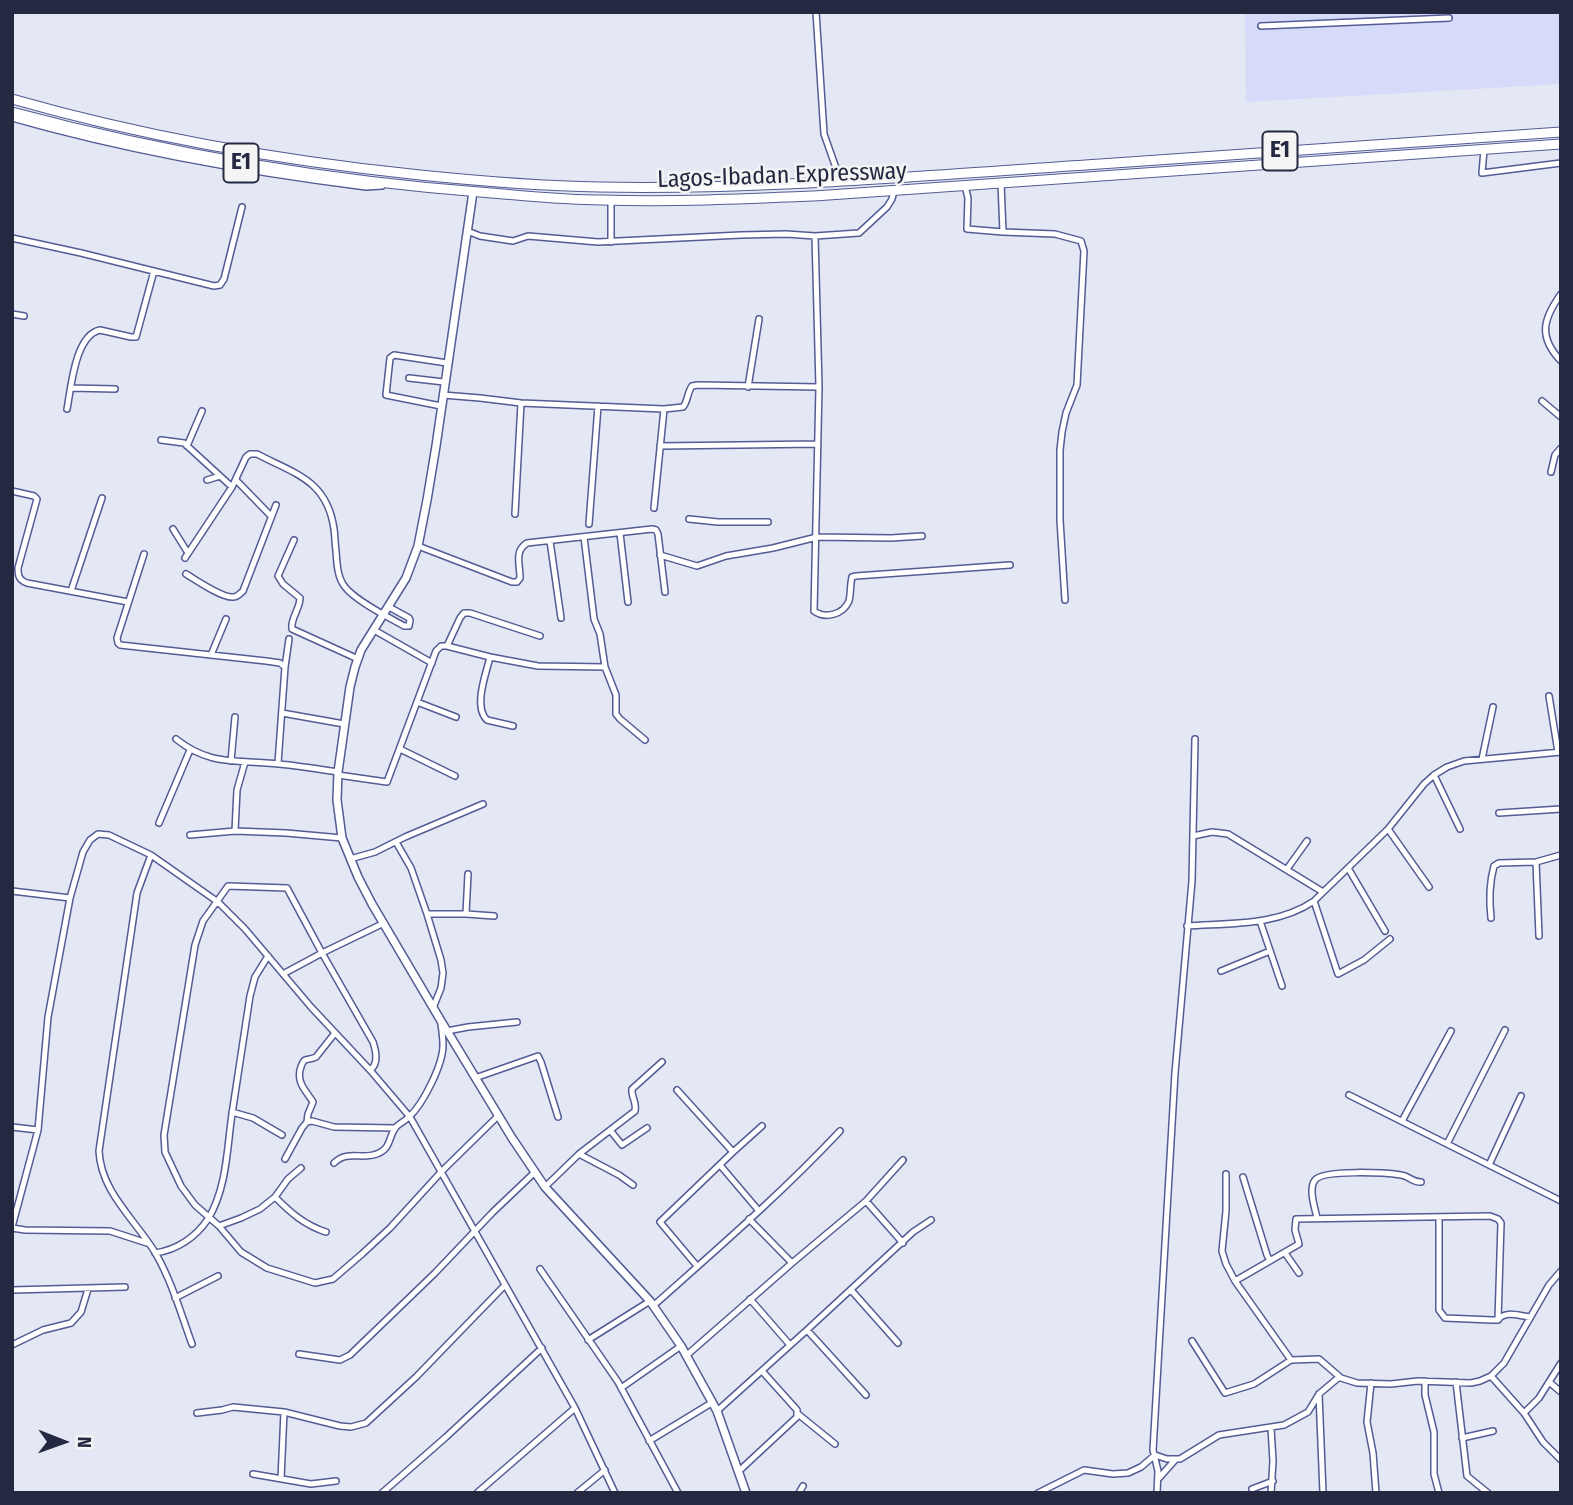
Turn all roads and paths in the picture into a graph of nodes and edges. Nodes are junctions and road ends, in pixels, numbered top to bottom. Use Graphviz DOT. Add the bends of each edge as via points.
graph roads {
  1 [pos="816,12"];
  2 [pos="1449,18"];
  3 [pos="1261,26"];
  4 [pos="12,99"];
  5 [pos="12,111"];
  6 [pos="12,118"];
  7 [pos="1561,132"];
  8 [pos="1561,144"];
  9 [pos="1484,150"];
  10 [pos="1561,163"];
  11 [pos="843,181"];
  12 [pos="1000,183"];
  13 [pos="965,186"];
  14 [pos="894,191"];
  15 [pos="472,193"];
  16 [pos="611,201"];
  17 [pos="242,206"];
  18 [pos="467,231"];
  19 [pos="1003,232"];
  20 [pos="815,236"];
  21 [pos="12,238"];
  22 [pos="611,242"];
  23 [pos="154,271"];
  24 [pos="1561,294"];
  25 [pos="12,314"];
  26 [pos="23,317"];
  27 [pos="759,319"];
  28 [pos="1561,361"];
  29 [pos="447,363"];
  30 [pos="409,378"];
  31 [pos="444,382"];
  32 [pos="748,387"];
  33 [pos="819,387"];
  34 [pos="71,388"];
  35 [pos="115,389"];
  36 [pos="443,396"];
  37 [pos="1542,401"];
  38 [pos="521,404"];
  39 [pos="441,406"];
  40 [pos="598,406"];
  41 [pos="67,409"];
  42 [pos="664,409"];
  43 [pos="202,411"];
  44 [pos="1561,417"];
  45 [pos="161,440"];
  46 [pos="818,444"];
  47 [pos="187,446"];
  48 [pos="660,446"];
  49 [pos="1561,447"];
  50 [pos="1551,472"];
  51 [pos="220,476"];
  52 [pos="207,480"];
  53 [pos="236,480"];
  54 [pos="232,486"];
  55 [pos="12,491"];
  56 [pos="102,498"];
  57 [pos="276,505"];
  58 [pos="654,508"];
  59 [pos="515,514"];
  60 [pos="271,516"];
  61 [pos="689,519"];
  62 [pos="768,522"];
  63 [pos="589,524"];
  64 [pos="173,529"];
  65 [pos="620,533"];
  66 [pos="922,536"];
  67 [pos="584,537"];
  68 [pos="817,537"];
  69 [pos="294,540"];
  70 [pos="550,541"];
  71 [pos="418,546"];
  72 [pos="144,554"];
  73 [pos="660,555"];
  74 [pos="1010,565"];
  75 [pos="186,574"];
  76 [pos="71,591"];
  77 [pos="665,592"];
  78 [pos="1065,600"];
  79 [pos="128,602"];
  80 [pos="628,603"];
  81 [pos="389,607"];
  82 [pos="384,615"];
  83 [pos="561,618"];
  84 [pos="226,619"];
  85 [pos="374,630"];
  86 [pos="540,636"];
  87 [pos="289,639"];
  88 [pos="447,646"];
  89 [pos="211,655"];
  90 [pos="490,657"];
  91 [pos="358,659"];
  92 [pos="432,663"];
  93 [pos="285,667"];
  94 [pos="605,667"];
  95 [pos="1549,696"];
  96 [pos="417,702"];
  97 [pos="1493,707"];
  98 [pos="282,712"];
  99 [pos="235,717"];
  100 [pos="456,717"];
  101 [pos="344,724"];
  102 [pos="513,726"];
  103 [pos="176,739"];
  104 [pos="1195,739"];
  105 [pos="645,740"];
  106 [pos="400,749"];
  107 [pos="190,750"];
  108 [pos="1560,752"];
  109 [pos="1482,760"];
  110 [pos="231,761"];
  111 [pos="245,762"];
  112 [pos="278,763"];
  113 [pos="338,774"];
  114 [pos="455,775"];
  115 [pos="1434,775"];
  116 [pos="483,804"];
  117 [pos="1561,809"];
  118 [pos="1499,813"];
  119 [pos="159,823"];
  120 [pos="1388,829"];
  121 [pos="1460,829"];
  122 [pos="235,831"];
  123 [pos="190,835"];
  124 [pos="1193,836"];
  125 [pos="342,838"];
  126 [pos="1307,841"];
  127 [pos="396,842"];
  128 [pos="151,855"];
  129 [pos="1561,855"];
  130 [pos="350,859"];
  131 [pos="1536,862"];
  132 [pos="1348,868"];
  133 [pos="1287,869"];
  134 [pos="468,874"];
  135 [pos="1429,887"];
  136 [pos="12,891"];
  137 [pos="1323,892"];
  138 [pos="70,898"];
  139 [pos="1314,901"];
  140 [pos="218,902"];
  141 [pos="428,914"];
  142 [pos="466,914"];
  143 [pos="494,916"];
  144 [pos="1491,918"];
  145 [pos="1260,920"];
  146 [pos="384,923"];
  147 [pos="1187,926"];
  148 [pos="1385,932"];
  149 [pos="1539,936"];
  150 [pos="1390,939"];
  151 [pos="1270,951"];
  152 [pos="322,953"];
  153 [pos="268,956"];
  154 [pos="1221,971"];
  155 [pos="284,974"];
  156 [pos="1282,986"];
  157 [pos="433,1008"];
  158 [pos="441,1021"];
  159 [pos="517,1023"];
  160 [pos="1505,1030"];
  161 [pos="447,1031"];
  162 [pos="1451,1031"];
  163 [pos="335,1033"];
  164 [pos="453,1042"];
  165 [pos="444,1048"];
  166 [pos="662,1062"];
  167 [pos="370,1070"];
  168 [pos="475,1078"];
  169 [pos="677,1090"];
  170 [pos="1349,1095"];
  171 [pos="1521,1096"];
  172 [pos="232,1112"];
  173 [pos="410,1116"];
  174 [pos="498,1116"];
  175 [pos="558,1117"];
  176 [pos="1402,1121"];
  177 [pos="307,1122"];
  178 [pos="762,1126"];
  179 [pos="12,1127"];
  180 [pos="394,1128"];
  181 [pos="648,1129"];
  182 [pos="38,1130"];
  183 [pos="610,1130"];
  184 [pos="840,1131"];
  185 [pos="282,1135"];
  186 [pos="1447,1144"];
  187 [pos="733,1152"];
  188 [pos="579,1154"];
  189 [pos="285,1159"];
  190 [pos="903,1160"];
  191 [pos="334,1163"];
  192 [pos="720,1165"];
  193 [pos="1489,1166"];
  194 [pos="301,1168"];
  195 [pos="442,1171"];
  196 [pos="535,1172"];
  197 [pos="1226,1174"];
  198 [pos="1243,1177"];
  199 [pos="1421,1182"];
  200 [pos="633,1185"];
  201 [pos="545,1187"];
  202 [pos="275,1196"];
  203 [pos="866,1201"];
  204 [pos="1561,1201"];
  205 [pos="759,1211"];
  206 [pos="209,1218"];
  207 [pos="1317,1218"];
  208 [pos="1439,1218"];
  209 [pos="750,1219"];
  210 [pos="931,1220"];
  211 [pos="219,1226"];
  212 [pos="12,1227"];
  213 [pos="475,1230"];
  214 [pos="326,1232"];
  215 [pos="147,1243"];
  216 [pos="903,1243"];
  217 [pos="155,1253"];
  218 [pos="1285,1253"];
  219 [pos="1270,1261"];
  220 [pos="792,1263"];
  221 [pos="697,1266"];
  222 [pos="540,1269"];
  223 [pos="1561,1271"];
  224 [pos="1299,1273"];
  225 [pos="218,1276"];
  226 [pos="1235,1280"];
  227 [pos="505,1286"];
  228 [pos="125,1287"];
  229 [pos="88,1289"];
  230 [pos="12,1290"];
  231 [pos="851,1290"];
  232 [pos="175,1298"];
  233 [pos="750,1300"];
  234 [pos="651,1303"];
  235 [pos="1530,1317"];
  236 [pos="1498,1320"];
  237 [pos="807,1331"];
  238 [pos="588,1340"];
  239 [pos="1192,1340"];
  240 [pos="898,1343"];
  241 [pos="192,1344"];
  242 [pos="12,1345"];
  243 [pos="790,1345"];
  244 [pos="681,1346"];
  245 [pos="542,1348"];
  246 [pos="299,1354"];
  247 [pos="687,1355"];
  248 [pos="1291,1360"];
  249 [pos="1561,1363"];
  250 [pos="762,1371"];
  251 [pos="1491,1376"];
  252 [pos="1341,1378"];
  253 [pos="1425,1381"];
  254 [pos="1456,1382"];
  255 [pos="1549,1382"];
  256 [pos="1371,1384"];
  257 [pos="621,1388"];
  258 [pos="1561,1392"];
  259 [pos="1319,1394"];
  260 [pos="866,1395"];
  261 [pos="715,1406"];
  262 [pos="575,1408"];
  263 [pos="284,1412"];
  264 [pos="197,1413"];
  265 [pos="1524,1413"];
  266 [pos="798,1414"];
  267 [pos="1271,1427"];
  268 [pos="1493,1431"];
  269 [pos="1462,1438"];
  270 [pos="649,1441"];
  271 [pos="835,1444"];
  272 [pos="1154,1455"];
  273 [pos="1175,1460"];
  274 [pos="1561,1460"];
  275 [pos="605,1470"];
  276 [pos="740,1471"];
  277 [pos="253,1474"];
  278 [pos="281,1479"];
  279 [pos="1158,1480"];
  280 [pos="1273,1480"];
  281 [pos="336,1481"];
  282 [pos="803,1486"];
  283 [pos="1252,1489"];
  284 [pos="382,1493"];
  285 [pos="477,1493"];
  286 [pos="577,1493"];
  287 [pos="615,1493"];
  288 [pos="678,1493"];
  289 [pos="746,1493"];
  290 [pos="799,1493"];
  291 [pos="1038,1493"];
  292 [pos="1157,1493"];
  293 [pos="1271,1493"];
  294 [pos="1323,1493"];
  295 [pos="1376,1493"];
  296 [pos="1439,1493"];
  297 [pos="1488,1493"];
  1 -- 11 [label="street" via="824,134"];
  2 -- 3 [label="street"];
  4 -- 11 [label="highway, Lagos-Ibadan Expressway / E1" via="220,147 369,170 599,187"];
  5 -- 15 [label="highway, Lagos-Ibadan Expressway / E1" via="233,162"];
  6 -- 15 [label="street" via="246,171 366,187"];
  7 -- 11 [label="highway, Lagos-Ibadan Expressway / E1"];
  8 -- 9 [label="highway, Lagos-Ibadan Expressway / E1"];
  9 -- 10 [label="street" via="1482,173"];
  9 -- 12 [label="highway, Lagos-Ibadan Expressway / E1"];
  12 -- 13 [label="highway, Lagos-Ibadan Expressway / E1"];
  12 -- 19 [label="street"];
  13 -- 14 [label="highway, Lagos-Ibadan Expressway / E1"];
  13 -- 19 [label="street" via="967,229"];
  14 -- 16 [label="highway, Lagos-Ibadan Expressway / E1"];
  14 -- 20 [label="street" via="887,207 859,233"];
  15 -- 16 [label="highway, Lagos-Ibadan Expressway / E1"];
  15 -- 18 [label="street"];
  16 -- 22 [label="street"];
  17 -- 23 [label="street" via="220,285"];
  18 -- 22 [label="street" via="513,241 528,236"];
  18 -- 29 [label="street"];
  19 -- 78 [label="street" via="1068,237 1081,241 1084,251 1077,384 1060,450"];
  20 -- 22 [label="street"];
  20 -- 33 [label="street"];
  21 -- 23 [label="street"];
  23 -- 34 [label="street" via="136,337 100,330 91,333 75,364"];
  24 -- 28 [label="street" via="1547,317 1545,332 1548,346"];
  25 -- 26 [label="street"];
  27 -- 32 [label="street"];
  29 -- 31 [label="street"];
  29 -- 39 [label="street" via="390,358 386,395"];
  30 -- 31 [label="street"];
  31 -- 36 [label="street"];
  32 -- 33 [label="street"];
  32 -- 42 [label="street" via="692,386 683,407"];
  33 -- 46 [label="street"];
  34 -- 35 [label="street"];
  34 -- 41 [label="street"];
  36 -- 38 [label="street"];
  36 -- 39 [label="street"];
  37 -- 44 [label="street"];
  38 -- 40 [label="street"];
  38 -- 59 [label="street"];
  39 -- 71 [label="street"];
  40 -- 42 [label="street"];
  40 -- 63 [label="street"];
  42 -- 48 [label="street"];
  43 -- 47 [label="street"];
  45 -- 47 [label="street"];
  46 -- 48 [label="street"];
  46 -- 68 [label="street"];
  47 -- 51 [label="street"];
  48 -- 58 [label="street"];
  49 -- 50 [label="street"];
  51 -- 52 [label="street"];
  51 -- 54 [label="street"];
  53 -- 54 [label="street"];
  53 -- 60 [label="street"];
  53 -- 82 [label="street" via="246,457 257,454 317,487 331,514 344,586"];
  54 -- 64 [label="street" via="187,555"];
  55 -- 76 [label="street" via="37,499 18,568 21,581"];
  56 -- 76 [label="street"];
  57 -- 60 [label="street"];
  60 -- 75 [label="street" via="243,591 236,597"];
  61 -- 62 [label="street"];
  65 -- 67 [label="street"];
  65 -- 73 [label="street" via="656,530"];
  65 -- 80 [label="street"];
  66 -- 68 [label="street"];
  67 -- 70 [label="street"];
  67 -- 94 [label="street"];
  68 -- 73 [label="street" via="697,566"];
  68 -- 74 [label="street" via="814,611 821,615 844,608 852,577"];
  69 -- 91 [label="street" via="278,576 300,596 292,629"];
  70 -- 71 [label="street" via="521,547 517,582"];
  70 -- 83 [label="street"];
  71 -- 81 [label="street"];
  72 -- 79 [label="street"];
  73 -- 77 [label="street"];
  76 -- 79 [label="street"];
  79 -- 89 [label="street" via="117,638 120,645"];
  81 -- 82 [label="street"];
  81 -- 82 [label="street" via="409,618 409,626"];
  82 -- 85 [label="street"];
  84 -- 89 [label="street"];
  85 -- 91 [label="street"];
  85 -- 92 [label="street"];
  86 -- 88 [label="street" via="464,613"];
  87 -- 93 [label="street"];
  88 -- 90 [label="street"];
  88 -- 92 [label="street" via="436,651"];
  89 -- 93 [label="street"];
  90 -- 94 [label="street" via="538,666"];
  90 -- 102 [label="street" via="481,712 487,720"];
  91 -- 101 [label="street"];
  92 -- 96 [label="street"];
  93 -- 98 [label="street"];
  94 -- 105 [label="street" via="616,713"];
  95 -- 108 [label="street"];
  96 -- 100 [label="street"];
  96 -- 106 [label="street"];
  97 -- 109 [label="street"];
  98 -- 101 [label="street"];
  98 -- 112 [label="street"];
  99 -- 110 [label="street"];
  101 -- 113 [label="street"];
  103 -- 107 [label="street"];
  104 -- 124 [label="street"];
  106 -- 113 [label="street" via="387,782"];
  106 -- 114 [label="street"];
  107 -- 110 [label="street"];
  107 -- 119 [label="street"];
  108 -- 109 [label="street"];
  109 -- 115 [label="street" via="1464,761"];
  110 -- 111 [label="street"];
  111 -- 112 [label="street"];
  111 -- 122 [label="street" via="237,790"];
  112 -- 113 [label="street"];
  113 -- 125 [label="street"];
  115 -- 120 [label="street"];
  115 -- 121 [label="street"];
  116 -- 127 [label="street"];
  117 -- 118 [label="street"];
  120 -- 132 [label="street"];
  120 -- 135 [label="street"];
  122 -- 123 [label="street"];
  122 -- 125 [label="street"];
  124 -- 133 [label="street" via="1228,834"];
  124 -- 147 [label="street"];
  125 -- 130 [label="street"];
  126 -- 133 [label="street"];
  127 -- 130 [label="street"];
  127 -- 141 [label="street"];
  128 -- 138 [label="street" via="98,834 83,852"];
  128 -- 140 [label="street"];
  128 -- 215 [label="street" via="137,893 99,1151 104,1178"];
  129 -- 131 [label="street"];
  130 -- 146 [label="street"];
  131 -- 144 [label="street" via="1494,866 1488,897"];
  131 -- 149 [label="street"];
  132 -- 137 [label="street"];
  132 -- 148 [label="street"];
  133 -- 137 [label="street"];
  134 -- 142 [label="street"];
  136 -- 138 [label="street"];
  137 -- 139 [label="street"];
  138 -- 182 [label="street" via="48,1017"];
  139 -- 145 [label="street"];
  139 -- 150 [label="street" via="1338,974"];
  140 -- 152 [label="street" via="228,886 286,888"];
  140 -- 153 [label="street"];
  140 -- 206 [label="street" via="203,921 195,945 164,1135 165,1152 181,1186"];
  141 -- 142 [label="street"];
  141 -- 157 [label="street" via="443,973"];
  142 -- 143 [label="street"];
  145 -- 147 [label="street"];
  145 -- 151 [label="street"];
  146 -- 152 [label="street"];
  146 -- 157 [label="street"];
  147 -- 272 [label="street"];
  151 -- 154 [label="street"];
  151 -- 156 [label="street"];
  152 -- 155 [label="street"];
  152 -- 167 [label="street" via="373,1042 376,1058"];
  153 -- 155 [label="street"];
  153 -- 172 [label="street" via="250,996"];
  155 -- 163 [label="street"];
  157 -- 158 [label="street"];
  158 -- 161 [label="street"];
  158 -- 165 [label="street"];
  159 -- 161 [label="street"];
  160 -- 186 [label="street"];
  161 -- 164 [label="street"];
  162 -- 176 [label="street"];
  163 -- 167 [label="street"];
  163 -- 177 [label="street" via="316,1057 302,1062 299,1077 313,1102"];
  164 -- 165 [label="street"];
  164 -- 168 [label="street"];
  165 -- 173 [label="street" via="436,1076"];
  166 -- 183 [label="street" via="632,1089 635,1111"];
  167 -- 173 [label="street"];
  168 -- 174 [label="street"];
  168 -- 175 [label="street" via="538,1056"];
  169 -- 187 [label="street"];
  170 -- 176 [label="street"];
  171 -- 193 [label="street"];
  172 -- 185 [label="street"];
  172 -- 206 [label="street" via="222,1181"];
  173 -- 180 [label="street"];
  173 -- 195 [label="street"];
  174 -- 195 [label="street"];
  174 -- 196 [label="street"];
  176 -- 186 [label="street"];
  177 -- 180 [label="street"];
  177 -- 189 [label="street"];
  178 -- 187 [label="street"];
  179 -- 182 [label="street"];
  180 -- 191 [label="street" via="384,1151 339,1157"];
  181 -- 183 [label="street" via="625,1144"];
  182 -- 212 [label="street"];
  183 -- 188 [label="street"];
  184 -- 205 [label="street"];
  186 -- 193 [label="street"];
  187 -- 192 [label="street"];
  188 -- 200 [label="street"];
  188 -- 201 [label="street"];
  190 -- 203 [label="street"];
  192 -- 205 [label="street"];
  192 -- 221 [label="street" via="660,1222"];
  193 -- 204 [label="street"];
  194 -- 202 [label="street"];
  195 -- 211 [label="street" via="390,1228 333,1279 323,1282 267,1268 241,1252"];
  195 -- 213 [label="street"];
  196 -- 201 [label="street"];
  196 -- 213 [label="street"];
  197 -- 226 [label="street" via="1222,1251"];
  198 -- 219 [label="street"];
  199 -- 207 [label="street" via="1405,1175 1323,1175 1313,1183"];
  201 -- 234 [label="street"];
  202 -- 211 [label="street" via="260,1209"];
  202 -- 214 [label="street" via="304,1223"];
  203 -- 216 [label="street"];
  203 -- 220 [label="street"];
  205 -- 209 [label="street"];
  206 -- 211 [label="street"];
  206 -- 217 [label="street" via="175,1248"];
  207 -- 208 [label="street"];
  207 -- 218 [label="street" via="1296,1219 1299,1244"];
  208 -- 236 [label="street" via="1440,1314"];
  208 -- 236 [label="street" via="1490,1216 1501,1223"];
  209 -- 220 [label="street"];
  209 -- 221 [label="street"];
  210 -- 216 [label="street"];
  212 -- 215 [label="street" via="110,1231"];
  213 -- 227 [label="street"];
  213 -- 246 [label="street" via="350,1356 340,1360"];
  215 -- 217 [label="street"];
  216 -- 231 [label="street"];
  217 -- 232 [label="street"];
  218 -- 219 [label="street"];
  218 -- 224 [label="street"];
  219 -- 226 [label="street"];
  220 -- 233 [label="street"];
  221 -- 234 [label="street"];
  222 -- 238 [label="street"];
  223 -- 235 [label="street"];
  225 -- 232 [label="street"];
  226 -- 248 [label="street"];
  227 -- 245 [label="street"];
  227 -- 263 [label="street" via="366,1423 340,1426"];
  228 -- 229 [label="street"];
  229 -- 230 [label="street"];
  229 -- 242 [label="street" via="81,1312 71,1323"];
  231 -- 237 [label="street"];
  231 -- 240 [label="street"];
  232 -- 241 [label="street"];
  233 -- 243 [label="street"];
  233 -- 247 [label="street"];
  234 -- 238 [label="street"];
  234 -- 244 [label="street"];
  235 -- 236 [label="street" via="1505,1314"];
  235 -- 251 [label="street" via="1504,1363"];
  237 -- 243 [label="street"];
  237 -- 260 [label="street"];
  238 -- 257 [label="street"];
  239 -- 248 [label="street" via="1225,1393 1254,1384"];
  243 -- 250 [label="street"];
  244 -- 247 [label="street"];
  244 -- 257 [label="street"];
  245 -- 262 [label="street"];
  245 -- 284 [label="street"];
  247 -- 261 [label="street"];
  248 -- 252 [label="street" via="1319,1359"];
  249 -- 255 [label="street"];
  250 -- 261 [label="street"];
  250 -- 266 [label="street"];
  251 -- 254 [label="street" via="1471,1383"];
  251 -- 265 [label="street"];
  252 -- 256 [label="street"];
  252 -- 259 [label="street"];
  253 -- 254 [label="street"];
  253 -- 256 [label="street"];
  253 -- 296 [label="street"];
  254 -- 269 [label="street"];
  255 -- 258 [label="street"];
  255 -- 265 [label="street"];
  256 -- 295 [label="street" via="1367,1422"];
  257 -- 270 [label="street"];
  259 -- 267 [label="street" via="1308,1412"];
  259 -- 294 [label="street"];
  261 -- 270 [label="street"];
  261 -- 276 [label="street"];
  262 -- 275 [label="street"];
  262 -- 285 [label="street"];
  263 -- 264 [label="street" via="233,1407"];
  263 -- 278 [label="street"];
  265 -- 274 [label="street"];
  266 -- 271 [label="street"];
  266 -- 276 [label="street"];
  267 -- 273 [label="street" via="1216,1436"];
  267 -- 280 [label="street"];
  268 -- 269 [label="street"];
  269 -- 297 [label="street" via="1467,1476"];
  270 -- 288 [label="street"];
  272 -- 273 [label="street"];
  272 -- 279 [label="street"];
  272 -- 291 [label="street" via="1128,1473 1084,1470"];
  273 -- 279 [label="street"];
  275 -- 286 [label="street"];
  275 -- 287 [label="street"];
  276 -- 289 [label="street"];
  277 -- 278 [label="street"];
  278 -- 281 [label="street" via="315,1484"];
  279 -- 292 [label="street"];
  280 -- 283 [label="street"];
  280 -- 293 [label="street"];
  282 -- 290 [label="street"];
}
